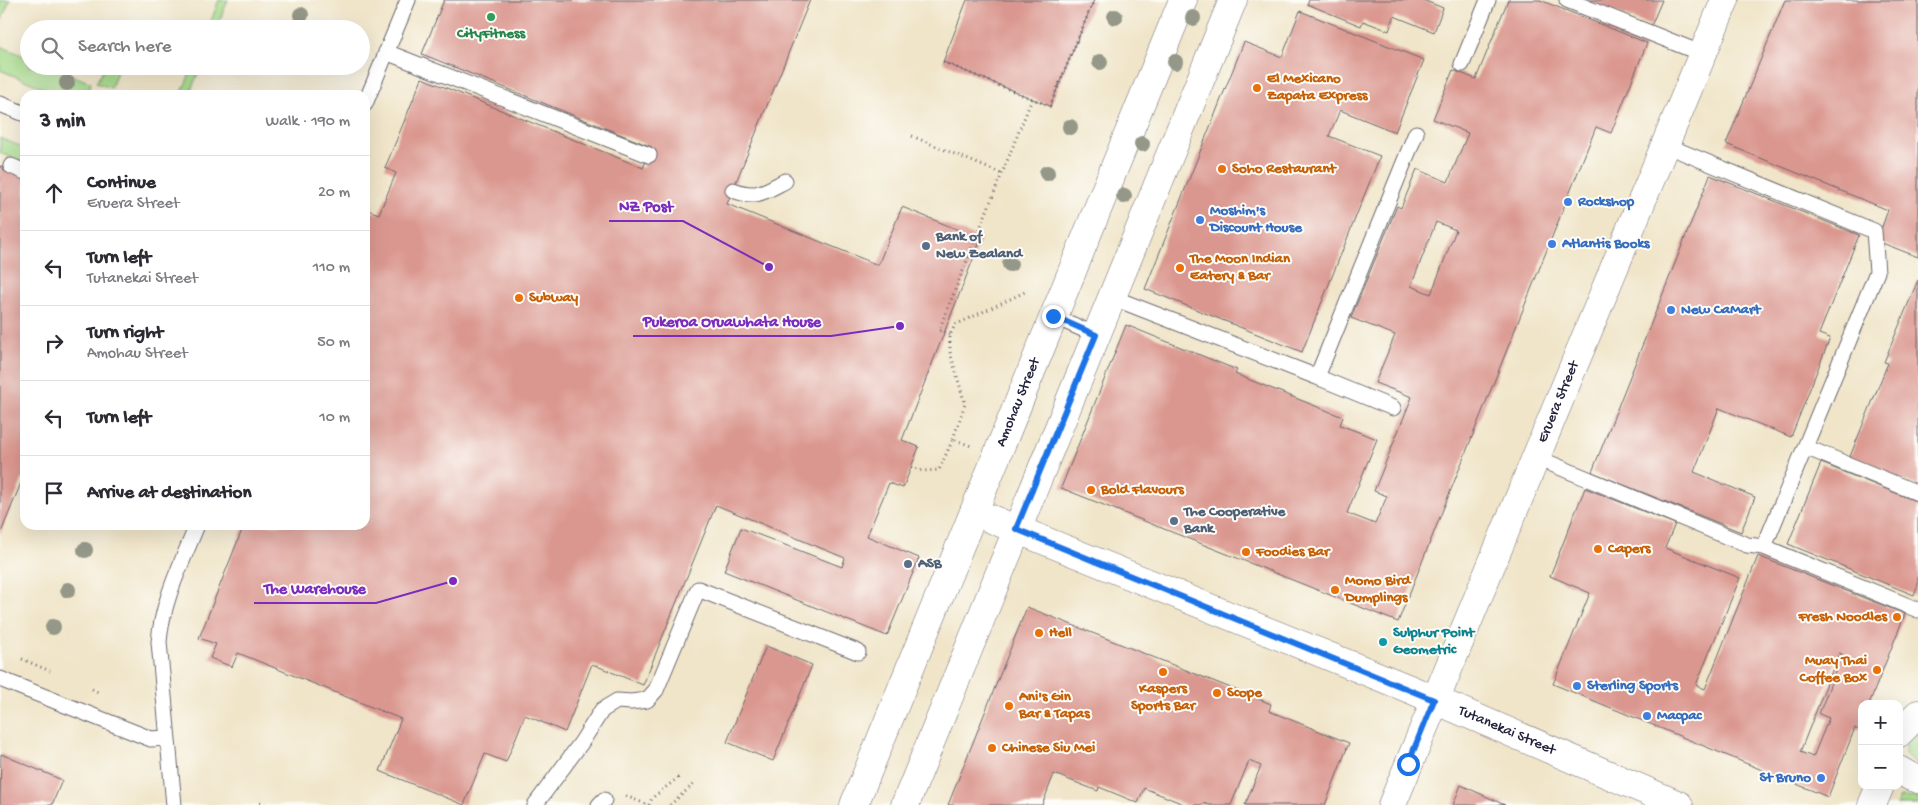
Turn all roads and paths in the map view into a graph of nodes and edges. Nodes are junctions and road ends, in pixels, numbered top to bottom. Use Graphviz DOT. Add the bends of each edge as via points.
graph roads {
  1 [pos="408,0"];
  2 [pos="1094,0"];
  3 [pos="1183,0"];
  4 [pos="1233,0"];
  5 [pos="1488,0"];
  6 [pos="1567,0"];
  7 [pos="1725,0"];
  8 [pos="386,52"];
  9 [pos="1703,54"];
  10 [pos="942,62"];
  11 [pos="1462,64"];
  12 [pos="370,92"];
  13 [pos="1032,99"];
  14 [pos="0,104"];
  15 [pos="20,112"];
  16 [pos="1416,133"];
  17 [pos="912,136"];
  18 [pos="1665,145"];
  19 [pos="648,155"];
  20 [pos="1002,174"];
  21 [pos="785,181"];
  22 [pos="733,190"];
  23 [pos="1027,291"];
  24 [pos="1111,297"];
  25 [pos="1053,316"];
  26 [pos="950,335"];
  27 [pos="1096,335"];
  28 [pos="1317,377"];
  29 [pos="1393,408"];
  30 [pos="953,439"];
  31 [pos="974,447"];
  32 [pos="1805,447"];
  33 [pos="1535,457"];
  34 [pos="911,467"];
  35 [pos="1918,493"];
  36 [pos="974,512"];
  37 [pos="1016,529"];
  38 [pos="195,530"];
  39 [pos="1764,547"];
  40 [pos="1918,610"];
  41 [pos="858,652"];
  42 [pos="22,660"];
  43 [pos="50,671"];
  44 [pos="0,679"];
  45 [pos="1434,700"];
  46 [pos="1918,714"];
  47 [pos="1903,729"];
  48 [pos="167,738"];
  49 [pos="1903,772"];
  50 [pos="679,777"];
  51 [pos="1918,779"];
  52 [pos="695,783"];
  53 [pos="1878,790"];
  54 [pos="623,795"];
  55 [pos="260,803"];
  56 [pos="174,805"];
  57 [pos="266,805"];
  58 [pos="535,805"];
  59 [pos="648,805"];
  60 [pos="670,805"];
  61 [pos="854,805"];
  62 [pos="906,805"];
  63 [pos="1392,805"];
  64 [pos="1679,805"];
  65 [pos="1872,805"];
  1 -- 8 [label="lane"];
  2 -- 13 [label="path" via="1050,106"];
  3 -- 25 [label="main road, Amohau Street"];
  4 -- 24 [label="main road"];
  5 -- 11 [label="lane"];
  6 -- 9 [label="lane"];
  7 -- 9 [label="main road, Eruera Street"];
  8 -- 12 [label="lane"];
  8 -- 19 [label="lane"];
  9 -- 18 [label="main road, Eruera Street"];
  10 -- 13 [label="path"];
  13 -- 20 [label="path"];
  14 -- 15 [label="lane"];
  16 -- 28 [label="lane"];
  17 -- 20 [label="path"];
  18 -- 32 [label="lane" via="1874,231 1877,272"];
  18 -- 33 [label="main road, Eruera Street"];
  20 -- 26 [label="path" via="939,330"];
  21 -- 22 [label="lane" via="756,195"];
  23 -- 26 [label="path" via="954,325"];
  24 -- 27 [label="main road"];
  24 -- 28 [label="lane"];
  25 -- 27 [label="lane"];
  25 -- 36 [label="main road, Amohau Street"];
  26 -- 30 [label="path" via="950,352 965,404"];
  27 -- 37 [label="main road"];
  28 -- 29 [label="lane"];
  30 -- 31 [label="path"];
  30 -- 34 [label="path" via="939,470 923,471"];
  32 -- 35 [label="lane"];
  32 -- 39 [label="lane"];
  33 -- 39 [label="lane" via="1747,545"];
  33 -- 45 [label="main road, Eruera Street"];
  36 -- 37 [label="main road, Tutanekai Street"];
  36 -- 61 [label="main road, Amohau Street"];
  37 -- 45 [label="main road, Tutanekai Street"];
  37 -- 62 [label="main road"];
  38 -- 48 [label="lane" via="167,601 160,630"];
  39 -- 40 [label="lane"];
  41 -- 58 [label="lane" via="698,589 656,690 647,700 617,700 602,710 582,743"];
  42 -- 43 [label="path"];
  44 -- 48 [label="lane" via="152,739"];
  45 -- 63 [label="main road, Eruera Street"];
  45 -- 64 [label="main road, Tutanekai Street"];
  46 -- 47 [label="main road"];
  48 -- 56 [label="lane"];
  49 -- 51 [label="main road"];
  50 -- 59 [label="path" via="652,798"];
  52 -- 60 [label="path"];
  53 -- 65 [label="main road"];
  54 -- 59 [label="path"];
  55 -- 57 [label="path"];
}
